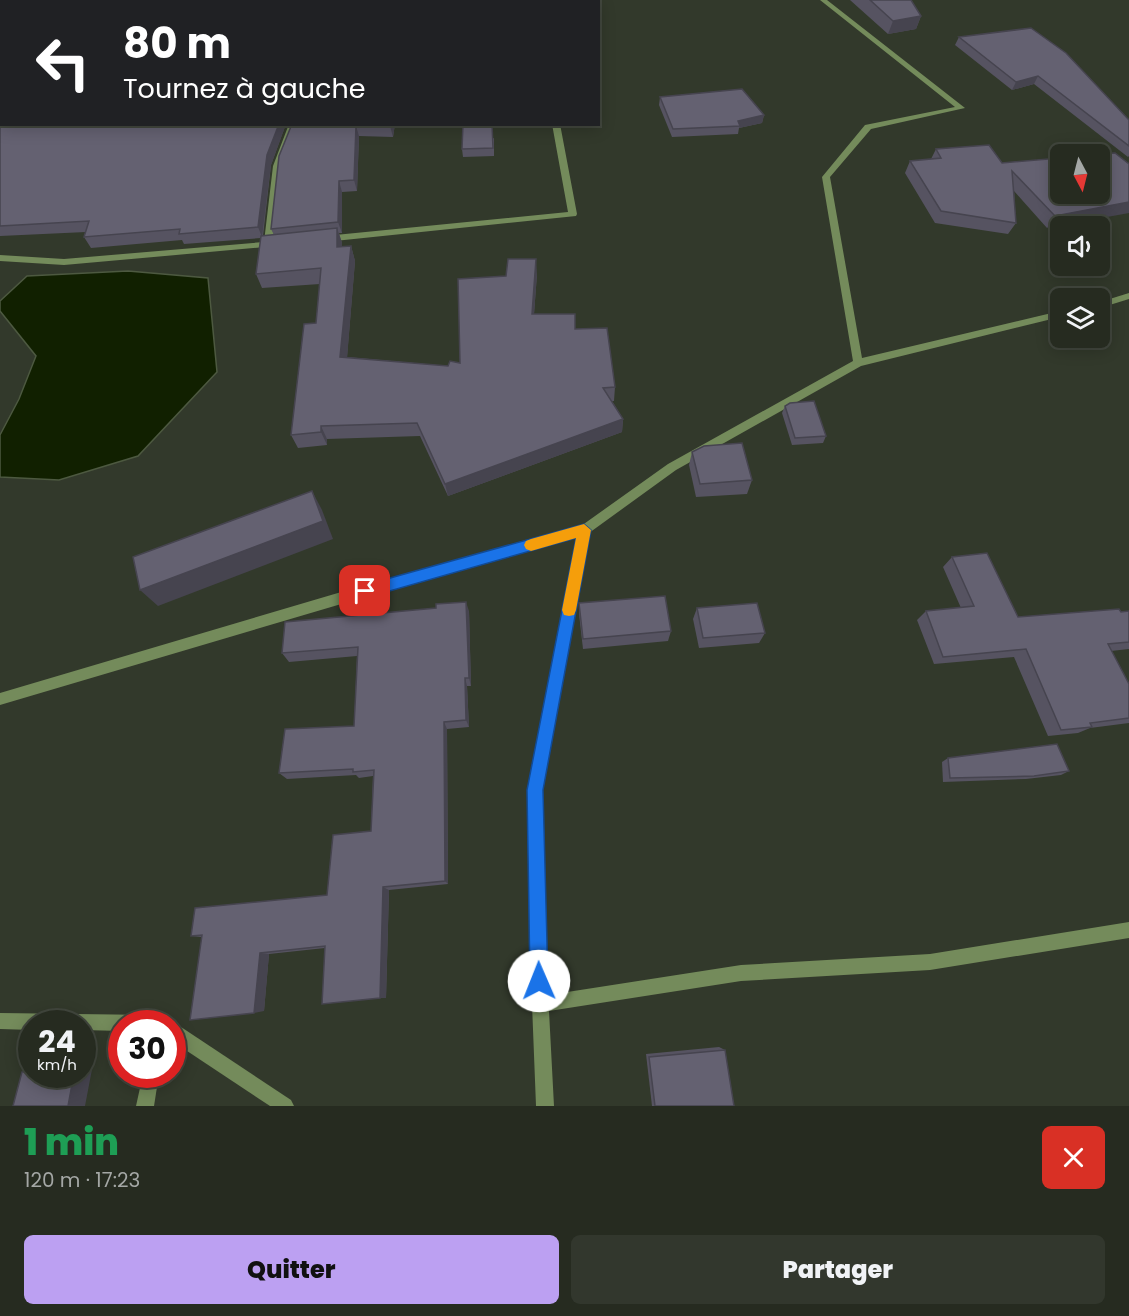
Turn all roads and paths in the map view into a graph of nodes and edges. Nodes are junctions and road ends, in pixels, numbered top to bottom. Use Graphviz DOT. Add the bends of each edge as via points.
graph roads {
  1 [pos="823,0"];
  2 [pos="292,126"];
  3 [pos="556,126"];
  4 [pos="313,241"];
  5 [pos="279,244"];
  6 [pos="268,245"];
  7 [pos="0,258"];
  8 [pos="1129,296"];
  9 [pos="1110,302"];
  10 [pos="1050,316"];
  11 [pos="858,363"];
  12 [pos="584,530"];
  13 [pos="0,699"];
  14 [pos="1129,930"];
  15 [pos="540,1004"];
  16 [pos="0,1021"];
  17 [pos="108,1022"];
  18 [pos="186,1040"];
  19 [pos="148,1088"];
  20 [pos="145,1106"];
  21 [pos="285,1106"];
  22 [pos="545,1106"];
  1 -- 11 [label="street" via="961,108 868,126 826,177"];
  2 -- 6 [label="street" via="277,166"];
  3 -- 4 [label="street" via="573,214"];
  5 -- 6 [label="street"];
  6 -- 7 [label="street" via="64,262"];
  8 -- 9 [label="street"];
  10 -- 11 [label="street"];
  11 -- 12 [label="street" via="672,467"];
  12 -- 13 [label="street"];
  12 -- 15 [label="street" via="535,790"];
  14 -- 15 [label="street" via="930,962 741,973"];
  15 -- 22 [label="street"];
  16 -- 17 [label="street"];
  18 -- 21 [label="street"];
  19 -- 20 [label="street"];
}
